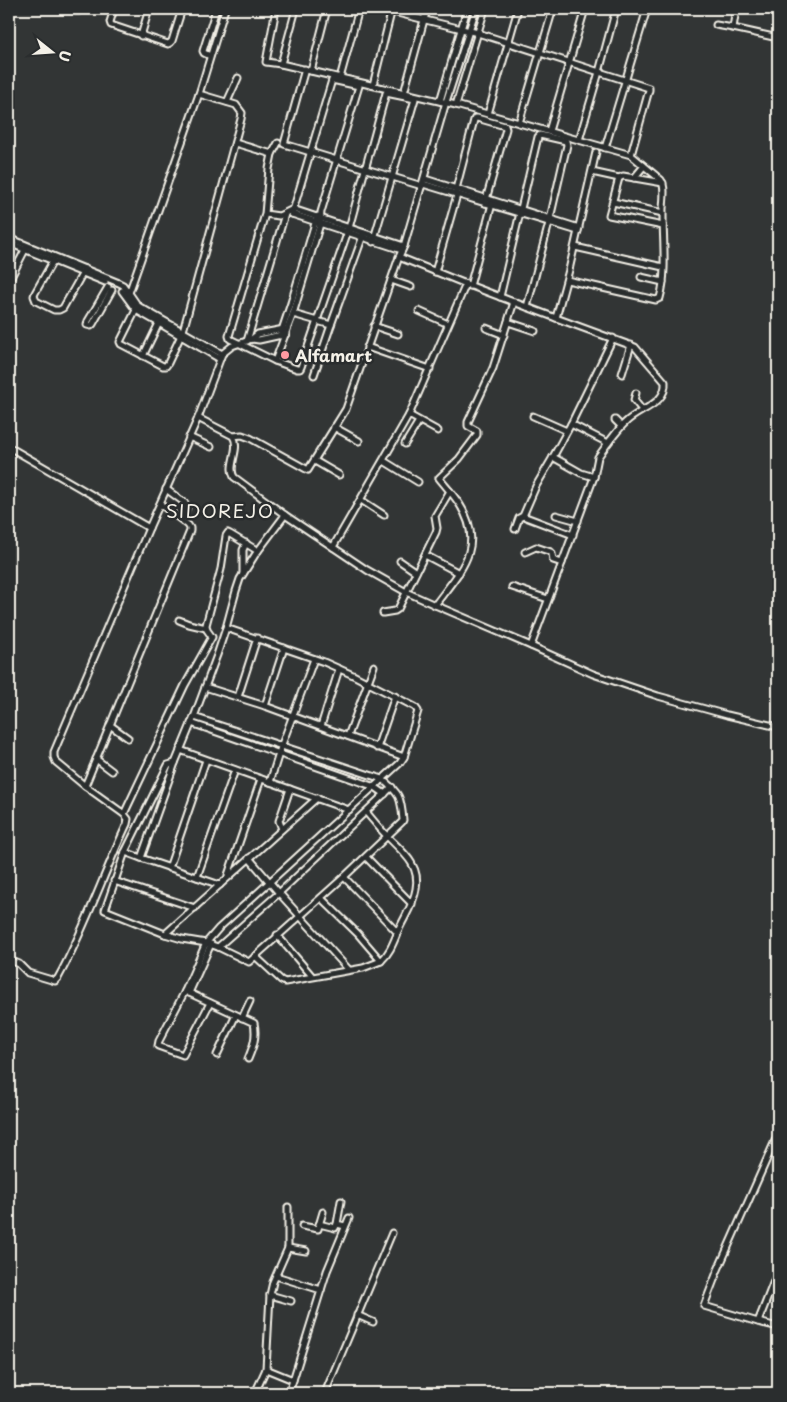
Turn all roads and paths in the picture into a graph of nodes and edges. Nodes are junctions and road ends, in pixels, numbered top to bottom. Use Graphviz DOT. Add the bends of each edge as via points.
graph roads {
  1 [pos="67,9"];
  2 [pos="81,9"];
  3 [pos="114,9"];
  4 [pos="149,9"];
  5 [pos="182,9"];
  6 [pos="216,9"];
  7 [pos="225,9"];
  8 [pos="276,9"];
  9 [pos="296,9"];
  10 [pos="327,9"];
  11 [pos="359,9"];
  12 [pos="381,9"];
  13 [pos="427,9"];
  14 [pos="467,9"];
  15 [pos="476,9"];
  16 [pos="485,9"];
  17 [pos="518,9"];
  18 [pos="553,9"];
  19 [pos="585,9"];
  20 [pos="616,9"];
  21 [pos="647,9"];
  22 [pos="736,9"];
  23 [pos="392,10"];
  24 [pos="424,20"];
  25 [pos="716,25"];
  26 [pos="733,28"];
  27 [pos="461,29"];
  28 [pos="469,31"];
  29 [pos="478,34"];
  30 [pos="141,36"];
  31 [pos="778,38"];
  32 [pos="508,43"];
  33 [pos="540,53"];
  34 [pos="210,56"];
  35 [pos="570,63"];
  36 [pos="281,64"];
  37 [pos="308,70"];
  38 [pos="599,72"];
  39 [pos="238,78"];
  40 [pos="340,78"];
  41 [pos="625,81"];
  42 [pos="372,85"];
  43 [pos="404,93"];
  44 [pos="199,94"];
  45 [pos="440,101"];
  46 [pos="228,102"];
  47 [pos="446,102"];
  48 [pos="456,105"];
  49 [pos="488,114"];
  50 [pos="519,123"];
  51 [pos="549,131"];
  52 [pos="579,140"];
  53 [pos="235,143"];
  54 [pos="278,143"];
  55 [pos="605,148"];
  56 [pos="310,152"];
  57 [pos="596,152"];
  58 [pos="272,154"];
  59 [pos="631,155"];
  60 [pos="337,161"];
  61 [pos="644,166"];
  62 [pos="365,169"];
  63 [pos="592,172"];
  64 [pos="392,177"];
  65 [pos="619,178"];
  66 [pos="634,178"];
  67 [pos="423,183"];
  68 [pos="663,183"];
  69 [pos="456,192"];
  70 [pos="488,202"];
  71 [pos="613,202"];
  72 [pos="521,211"];
  73 [pos="290,212"];
  74 [pos="663,213"];
  75 [pos="265,214"];
  76 [pos="318,221"];
  77 [pos="549,221"];
  78 [pos="663,226"];
  79 [pos="578,229"];
  80 [pos="348,230"];
  81 [pos="363,236"];
  82 [pos="9,238"];
  83 [pos="374,239"];
  84 [pos="9,243"];
  85 [pos="26,247"];
  86 [pos="575,247"];
  87 [pos="403,248"];
  88 [pos="399,256"];
  89 [pos="53,261"];
  90 [pos="663,267"];
  91 [pos="84,271"];
  92 [pos="436,272"];
  93 [pos="641,277"];
  94 [pos="390,280"];
  95 [pos="567,280"];
  96 [pos="9,281"];
  97 [pos="663,282"];
  98 [pos="108,284"];
  99 [pos="468,285"];
  100 [pos="410,287"];
  101 [pos="125,291"];
  102 [pos="500,297"];
  103 [pos="514,302"];
  104 [pos="293,304"];
  105 [pos="527,307"];
  106 [pos="137,308"];
  107 [pos="419,311"];
  108 [pos="293,314"];
  109 [pos="556,318"];
  110 [pos="317,320"];
  111 [pos="508,322"];
  112 [pos="159,323"];
  113 [pos="448,324"];
  114 [pos="331,325"];
  115 [pos="374,326"];
  116 [pos="486,328"];
  117 [pos="535,331"];
  118 [pos="284,332"];
  119 [pos="182,333"];
  120 [pos="398,334"];
  121 [pos="504,335"];
  122 [pos="613,338"];
  123 [pos="250,340"];
  124 [pos="240,343"];
  125 [pos="632,345"];
  126 [pos="368,347"];
  127 [pos="143,356"];
  128 [pos="221,357"];
  129 [pos="275,361"];
  130 [pos="430,368"];
  131 [pos="622,374"];
  132 [pos="314,375"];
  133 [pos="636,393"];
  134 [pos="642,410"];
  135 [pos="409,415"];
  136 [pos="533,416"];
  137 [pos="198,418"];
  138 [pos="615,420"];
  139 [pos="419,421"];
  140 [pos="571,424"];
  141 [pos="334,426"];
  142 [pos="621,426"];
  143 [pos="438,431"];
  144 [pos="567,431"];
  145 [pos="233,436"];
  146 [pos="189,437"];
  147 [pos="359,441"];
  148 [pos="608,443"];
  149 [pos="405,444"];
  150 [pos="9,447"];
  151 [pos="211,447"];
  152 [pos="553,455"];
  153 [pos="315,461"];
  154 [pos="384,461"];
  155 [pos="339,475"];
  156 [pos="594,475"];
  157 [pos="418,482"];
  158 [pos="166,489"];
  159 [pos="450,491"];
  160 [pos="361,500"];
  161 [pos="160,504"];
  162 [pos="285,515"];
  163 [pos="384,515"];
  164 [pos="556,515"];
  165 [pos="523,516"];
  166 [pos="182,520"];
  167 [pos="578,521"];
  168 [pos="149,528"];
  169 [pos="515,529"];
  170 [pos="573,536"];
  171 [pos="246,543"];
  172 [pos="333,548"];
  173 [pos="258,551"];
  174 [pos="525,552"];
  175 [pos="425,555"];
  176 [pos="400,561"];
  177 [pos="562,563"];
  178 [pos="416,572"];
  179 [pos="458,573"];
  180 [pos="243,574"];
  181 [pos="512,587"];
  182 [pos="406,592"];
  183 [pos="548,599"];
  184 [pos="436,606"];
  185 [pos="383,613"];
  186 [pos="178,620"];
  187 [pos="206,628"];
  188 [pos="226,628"];
  189 [pos="212,637"];
  190 [pos="257,638"];
  191 [pos="221,642"];
  192 [pos="531,646"];
  193 [pos="284,648"];
  194 [pos="314,659"];
  195 [pos="374,666"];
  196 [pos="340,669"];
  197 [pos="368,682"];
  198 [pos="205,687"];
  199 [pos="395,696"];
  200 [pos="238,697"];
  201 [pos="266,706"];
  202 [pos="194,716"];
  203 [pos="293,716"];
  204 [pos="191,723"];
  205 [pos="110,726"];
  206 [pos="321,726"];
  207 [pos="778,727"];
  208 [pos="348,736"];
  209 [pos="128,738"];
  210 [pos="281,747"];
  211 [pos="377,748"];
  212 [pos="180,750"];
  213 [pos="279,753"];
  214 [pos="404,757"];
  215 [pos="96,759"];
  216 [pos="206,760"];
  217 [pos="175,763"];
  218 [pos="235,770"];
  219 [pos="112,771"];
  220 [pos="262,779"];
  221 [pos="382,780"];
  222 [pos="270,782"];
  223 [pos="85,786"];
  224 [pos="375,787"];
  225 [pos="392,787"];
  226 [pos="290,789"];
  227 [pos="385,794"];
  228 [pos="317,798"];
  229 [pos="349,810"];
  230 [pos="366,812"];
  231 [pos="124,814"];
  232 [pos="282,829"];
  233 [pos="387,836"];
  234 [pos="125,852"];
  235 [pos="366,857"];
  236 [pos="141,858"];
  237 [pos="249,858"];
  238 [pos="169,868"];
  239 [pos="344,877"];
  240 [pos="196,878"];
  241 [pos="228,878"];
  242 [pos="114,881"];
  243 [pos="269,883"];
  244 [pos="220,885"];
  245 [pos="278,893"];
  246 [pos="321,898"];
  247 [pos="412,904"];
  248 [pos="195,908"];
  249 [pos="299,916"];
  250 [pos="397,932"];
  251 [pos="165,934"];
  252 [pos="277,935"];
  253 [pos="209,943"];
  254 [pos="218,947"];
  255 [pos="255,956"];
  256 [pos="9,960"];
  257 [pos="381,961"];
  258 [pos="349,970"];
  259 [pos="312,976"];
  260 [pos="187,992"];
  261 [pos="250,1001"];
  262 [pos="210,1003"];
  263 [pos="236,1015"];
  264 [pos="242,1018"];
  265 [pos="217,1055"];
  266 [pos="248,1059"];
  267 [pos="778,1134"];
  268 [pos="341,1201"];
  269 [pos="288,1207"];
  270 [pos="323,1212"];
  271 [pos="349,1218"];
  272 [pos="319,1224"];
  273 [pos="337,1224"];
  274 [pos="302,1226"];
  275 [pos="345,1226"];
  276 [pos="392,1233"];
  277 [pos="288,1248"];
  278 [pos="306,1251"];
  279 [pos="778,1271"];
  280 [pos="276,1276"];
  281 [pos="321,1290"];
  282 [pos="270,1295"];
  283 [pos="291,1301"];
  284 [pos="357,1314"];
  285 [pos="374,1322"];
  286 [pos="758,1322"];
  287 [pos="778,1327"];
  288 [pos="266,1369"];
  289 [pos="293,1380"];
  290 [pos="255,1393"];
  291 [pos="289,1393"];
  292 [pos="325,1393"];
  1 -- 2 [label="street" via="76,12"];
  3 -- 30 [label="street" via="111,25"];
  4 -- 30 [label="street"];
  5 -- 30 [label="street" via="170,43"];
  6 -- 34 [label="street" via="203,51"];
  7 -- 34 [label="street"];
  8 -- 36 [label="street" via="266,62"];
  9 -- 36 [label="street"];
  10 -- 37 [label="street"];
  11 -- 40 [label="street"];
  12 -- 23 [label="street"];
  13 -- 24 [label="street"];
  14 -- 27 [label="street"];
  15 -- 28 [label="street"];
  16 -- 29 [label="street"];
  17 -- 32 [label="street"];
  18 -- 33 [label="street"];
  19 -- 35 [label="street"];
  20 -- 38 [label="street"];
  21 -- 41 [label="street"];
  22 -- 26 [label="street"];
  23 -- 24 [label="street"];
  23 -- 42 [label="street"];
  24 -- 27 [label="street"];
  24 -- 43 [label="street"];
  25 -- 26 [label="street"];
  26 -- 31 [label="street"];
  27 -- 28 [label="street"];
  27 -- 45 [label="street"];
  28 -- 29 [label="street"];
  28 -- 47 [label="street"];
  29 -- 32 [label="street"];
  29 -- 48 [label="street"];
  32 -- 33 [label="street"];
  32 -- 49 [label="street"];
  33 -- 35 [label="street"];
  33 -- 50 [label="street"];
  34 -- 44 [label="street"];
  35 -- 38 [label="street"];
  35 -- 51 [label="street"];
  36 -- 37 [label="street"];
  37 -- 40 [label="street"];
  37 -- 56 [label="street" via="284,143"];
  38 -- 41 [label="street"];
  38 -- 52 [label="street"];
  39 -- 46 [label="street"];
  40 -- 42 [label="street"];
  41 -- 55 [label="street"];
  41 -- 59 [label="street" via="650,90"];
  42 -- 43 [label="street"];
  43 -- 45 [label="street"];
  44 -- 46 [label="street"];
  44 -- 101 [label="street"];
  45 -- 47 [label="street"];
  46 -- 53 [label="street" via="236,105 242,113"];
  47 -- 48 [label="street"];
  47 -- 67 [label="street"];
  48 -- 49 [label="street"];
  49 -- 50 [label="street"];
  50 -- 51 [label="street"];
  51 -- 52 [label="street"];
  52 -- 55 [label="street"];
  53 -- 58 [label="street"];
  53 -- 119 [label="street"];
  54 -- 58 [label="street"];
  55 -- 59 [label="street"];
  56 -- 60 [label="street"];
  56 -- 60 [label="street" via="332,80 359,86"];
  56 -- 73 [label="street"];
  57 -- 63 [label="street"];
  58 -- 75 [label="street"];
  59 -- 61 [label="street"];
  60 -- 62 [label="street"];
  60 -- 76 [label="street"];
  61 -- 66 [label="street"];
  61 -- 68 [label="street"];
  62 -- 64 [label="street"];
  62 -- 64 [label="street" via="386,93 415,99"];
  62 -- 80 [label="street"];
  63 -- 65 [label="street"];
  63 -- 79 [label="street"];
  64 -- 67 [label="street"];
  64 -- 83 [label="street"];
  65 -- 66 [label="street"];
  65 -- 71 [label="street"];
  66 -- 68 [label="street"];
  67 -- 69 [label="street"];
  67 -- 87 [label="street"];
  68 -- 74 [label="street"];
  69 -- 70 [label="street"];
  69 -- 70 [label="street" via="475,118 505,126"];
  69 -- 92 [label="street"];
  70 -- 72 [label="street"];
  70 -- 99 [label="street"];
  71 -- 74 [label="street"];
  71 -- 78 [label="street" via="610,216"];
  72 -- 77 [label="street"];
  72 -- 77 [label="street" via="538,137 544,135 566,141"];
  72 -- 102 [label="street"];
  73 -- 75 [label="street" via="279,216"];
  73 -- 76 [label="street"];
  73 -- 123 [label="street"];
  74 -- 78 [label="street"];
  75 -- 124 [label="street" via="229,336"];
  76 -- 80 [label="street"];
  76 -- 104 [label="street"];
  77 -- 79 [label="street"];
  77 -- 105 [label="street"];
  78 -- 90 [label="street"];
  79 -- 86 [label="street"];
  80 -- 81 [label="street"];
  80 -- 110 [label="street"];
  81 -- 83 [label="street"];
  81 -- 114 [label="street"];
  82 -- 85 [label="street"];
  83 -- 87 [label="street"];
  84 -- 85 [label="street"];
  85 -- 89 [label="street"];
  85 -- 91 [label="street"];
  85 -- 96 [label="street"];
  86 -- 90 [label="street"];
  86 -- 95 [label="street"];
  87 -- 88 [label="street"];
  88 -- 92 [label="street"];
  88 -- 94 [label="street"];
  89 -- 91 [label="street"];
  89 -- 91 [label="street" via="34,296 36,301 54,310 63,308"];
  90 -- 97 [label="street"];
  91 -- 98 [label="street"];
  92 -- 99 [label="street"];
  93 -- 97 [label="street"];
  94 -- 100 [label="street"];
  94 -- 115 [label="street"];
  95 -- 97 [label="street" via="656,300 660,298"];
  95 -- 109 [label="street"];
  98 -- 98 [label="street" via="93,324 89,326 88,321"];
  98 -- 101 [label="street"];
  98 -- 101 [label="street" via="123,285"];
  99 -- 102 [label="street"];
  99 -- 113 [label="street"];
  101 -- 106 [label="street"];
  102 -- 103 [label="street"];
  103 -- 105 [label="street"];
  103 -- 111 [label="street"];
  104 -- 108 [label="street"];
  104 -- 118 [label="street"];
  105 -- 109 [label="street"];
  106 -- 112 [label="street"];
  106 -- 119 [label="street"];
  106 -- 127 [label="street" via="120,342"];
  107 -- 113 [label="street"];
  108 -- 110 [label="street"];
  108 -- 118 [label="street"];
  109 -- 122 [label="street"];
  110 -- 114 [label="street"];
  110 -- 129 [label="street" via="300,369"];
  111 -- 117 [label="street"];
  111 -- 121 [label="street"];
  112 -- 119 [label="street"];
  112 -- 127 [label="street"];
  113 -- 130 [label="street"];
  114 -- 132 [label="street"];
  115 -- 120 [label="street"];
  115 -- 126 [label="street"];
  116 -- 121 [label="street"];
  118 -- 123 [label="street" via="256,335"];
  118 -- 129 [label="street"];
  119 -- 127 [label="street" via="166,366"];
  119 -- 128 [label="street"];
  121 -- 159 [label="street" via="468,422 477,434 459,459 439,478"];
  122 -- 125 [label="street"];
  122 -- 140 [label="street"];
  123 -- 124 [label="street"];
  124 -- 128 [label="street" via="229,347"];
  124 -- 129 [label="street"];
  125 -- 131 [label="street"];
  125 -- 134 [label="street" via="664,382 662,396"];
  126 -- 130 [label="street"];
  126 -- 141 [label="street" via="347,407"];
  128 -- 137 [label="street"];
  130 -- 135 [label="street"];
  133 -- 134 [label="street" via="634,400"];
  134 -- 142 [label="street"];
  135 -- 139 [label="street"];
  135 -- 154 [label="street"];
  136 -- 144 [label="street"];
  137 -- 145 [label="street"];
  137 -- 146 [label="street"];
  138 -- 142 [label="street"];
  139 -- 143 [label="street"];
  139 -- 149 [label="street"];
  140 -- 144 [label="street"];
  140 -- 148 [label="street"];
  141 -- 147 [label="street"];
  141 -- 153 [label="street"];
  142 -- 148 [label="street"];
  144 -- 152 [label="street"];
  145 -- 153 [label="street" via="250,438 308,470"];
  145 -- 162 [label="street" via="236,442 232,474"];
  146 -- 151 [label="street"];
  146 -- 158 [label="street"];
  148 -- 156 [label="street" via="598,457"];
  150 -- 168 [label="street"];
  152 -- 156 [label="street" via="581,473"];
  152 -- 165 [label="street"];
  153 -- 155 [label="street"];
  154 -- 157 [label="street"];
  154 -- 160 [label="street"];
  156 -- 167 [label="street"];
  158 -- 161 [label="street"];
  158 -- 166 [label="street" via="187,507"];
  159 -- 175 [label="street" via="436,512 436,532"];
  159 -- 179 [label="street" via="468,520 470,532 470,553"];
  160 -- 163 [label="street"];
  160 -- 172 [label="street"];
  161 -- 166 [label="street"];
  161 -- 168 [label="street"];
  162 -- 172 [label="street"];
  162 -- 173 [label="street"];
  164 -- 167 [label="street"];
  165 -- 169 [label="street"];
  165 -- 170 [label="street"];
  166 -- 205 [label="street" via="190,531"];
  167 -- 170 [label="street"];
  168 -- 223 [label="street" via="54,752 56,762"];
  170 -- 177 [label="street"];
  171 -- 173 [label="street"];
  171 -- 180 [label="street"];
  171 -- 187 [label="street" via="228,533 226,536"];
  172 -- 182 [label="street"];
  173 -- 180 [label="street"];
  174 -- 177 [label="street" via="536,547 551,552 553,560"];
  175 -- 178 [label="street"];
  175 -- 179 [label="street"];
  176 -- 178 [label="street"];
  177 -- 183 [label="street"];
  178 -- 182 [label="street"];
  179 -- 184 [label="street"];
  180 -- 188 [label="street"];
  181 -- 183 [label="street"];
  182 -- 184 [label="street"];
  182 -- 185 [label="street" via="395,611"];
  183 -- 192 [label="street"];
  184 -- 192 [label="street"];
  186 -- 187 [label="street"];
  187 -- 189 [label="street"];
  188 -- 190 [label="street"];
  188 -- 191 [label="street"];
  189 -- 191 [label="street"];
  189 -- 231 [label="street"];
  190 -- 193 [label="street"];
  190 -- 200 [label="street"];
  191 -- 198 [label="street"];
  192 -- 207 [label="street" via="642,692"];
  193 -- 194 [label="street"];
  193 -- 201 [label="street"];
  194 -- 196 [label="street"];
  194 -- 203 [label="street"];
  195 -- 197 [label="street"];
  196 -- 197 [label="street"];
  196 -- 206 [label="street"];
  197 -- 199 [label="street"];
  197 -- 208 [label="street"];
  198 -- 200 [label="street"];
  198 -- 202 [label="street"];
  199 -- 211 [label="street"];
  199 -- 214 [label="street" via="418,711"];
  200 -- 201 [label="street"];
  201 -- 203 [label="street"];
  202 -- 204 [label="street"];
  202 -- 210 [label="street"];
  203 -- 206 [label="street"];
  203 -- 210 [label="street"];
  204 -- 212 [label="street"];
  204 -- 213 [label="street"];
  205 -- 209 [label="street"];
  205 -- 215 [label="street"];
  206 -- 208 [label="street"];
  208 -- 211 [label="street"];
  210 -- 213 [label="street"];
  210 -- 221 [label="street"];
  211 -- 214 [label="street"];
  212 -- 216 [label="street"];
  212 -- 217 [label="street"];
  213 -- 222 [label="street"];
  213 -- 224 [label="street"];
  214 -- 221 [label="street"];
  215 -- 219 [label="street"];
  215 -- 223 [label="street"];
  216 -- 218 [label="street"];
  216 -- 238 [label="street"];
  217 -- 234 [label="street" via="168,765"];
  217 -- 236 [label="street"];
  218 -- 220 [label="street"];
  218 -- 240 [label="street"];
  220 -- 222 [label="street"];
  220 -- 241 [label="street"];
  221 -- 224 [label="street"];
  221 -- 225 [label="street"];
  222 -- 226 [label="street"];
  223 -- 231 [label="street"];
  224 -- 227 [label="street"];
  224 -- 229 [label="street"];
  225 -- 227 [label="street"];
  225 -- 233 [label="street" via="401,799 403,820"];
  226 -- 228 [label="street"];
  226 -- 232 [label="street" via="279,821"];
  227 -- 230 [label="street"];
  228 -- 229 [label="street"];
  228 -- 232 [label="street"];
  229 -- 243 [label="street"];
  230 -- 233 [label="street"];
  230 -- 245 [label="street"];
  231 -- 256 [label="street" via="128,818 127,824 57,980 28,973"];
  232 -- 237 [label="street"];
  233 -- 235 [label="street"];
  233 -- 247 [label="street" via="412,863 417,882"];
  234 -- 236 [label="street"];
  234 -- 242 [label="street"];
  235 -- 239 [label="street"];
  235 -- 247 [label="street"];
  236 -- 238 [label="street"];
  237 -- 241 [label="street"];
  237 -- 243 [label="street"];
  238 -- 240 [label="street"];
  239 -- 246 [label="street"];
  239 -- 250 [label="street"];
  240 -- 244 [label="street"];
  241 -- 244 [label="street"];
  242 -- 248 [label="street"];
  242 -- 251 [label="street" via="106,911"];
  243 -- 245 [label="street"];
  243 -- 253 [label="street" via="219,928"];
  244 -- 248 [label="street"];
  245 -- 249 [label="street"];
  245 -- 254 [label="street"];
  246 -- 249 [label="street"];
  246 -- 257 [label="street"];
  247 -- 250 [label="street"];
  248 -- 251 [label="street"];
  249 -- 252 [label="street"];
  249 -- 258 [label="street"];
  250 -- 257 [label="street" via="390,951"];
  251 -- 253 [label="street"];
  252 -- 255 [label="street"];
  252 -- 259 [label="street"];
  253 -- 254 [label="street"];
  253 -- 260 [label="street"];
  254 -- 255 [label="street" via="247,961"];
  255 -- 259 [label="street" via="282,981"];
  257 -- 258 [label="street"];
  258 -- 259 [label="street"];
  260 -- 262 [label="street"];
  260 -- 262 [label="street" via="159,1041 159,1048 183,1055"];
  261 -- 264 [label="street"];
  262 -- 263 [label="street"];
  263 -- 264 [label="street"];
  263 -- 265 [label="street"];
  264 -- 266 [label="street" via="255,1025"];
  267 -- 286 [label="street" via="703,1304"];
  268 -- 273 [label="street"];
  269 -- 277 [label="street"];
  270 -- 272 [label="street"];
  271 -- 275 [label="street"];
  272 -- 273 [label="street" via="336,1228"];
  272 -- 274 [label="street" via="317,1229"];
  273 -- 275 [label="street"];
  275 -- 281 [label="street"];
  276 -- 284 [label="street"];
  277 -- 278 [label="street"];
  277 -- 280 [label="street"];
  279 -- 286 [label="street"];
  280 -- 281 [label="street"];
  280 -- 282 [label="street"];
  281 -- 289 [label="street"];
  282 -- 283 [label="street"];
  282 -- 288 [label="street"];
  284 -- 285 [label="street"];
  284 -- 292 [label="street"];
  286 -- 287 [label="street"];
  288 -- 289 [label="street"];
  288 -- 290 [label="street"];
  289 -- 291 [label="street"];
}
